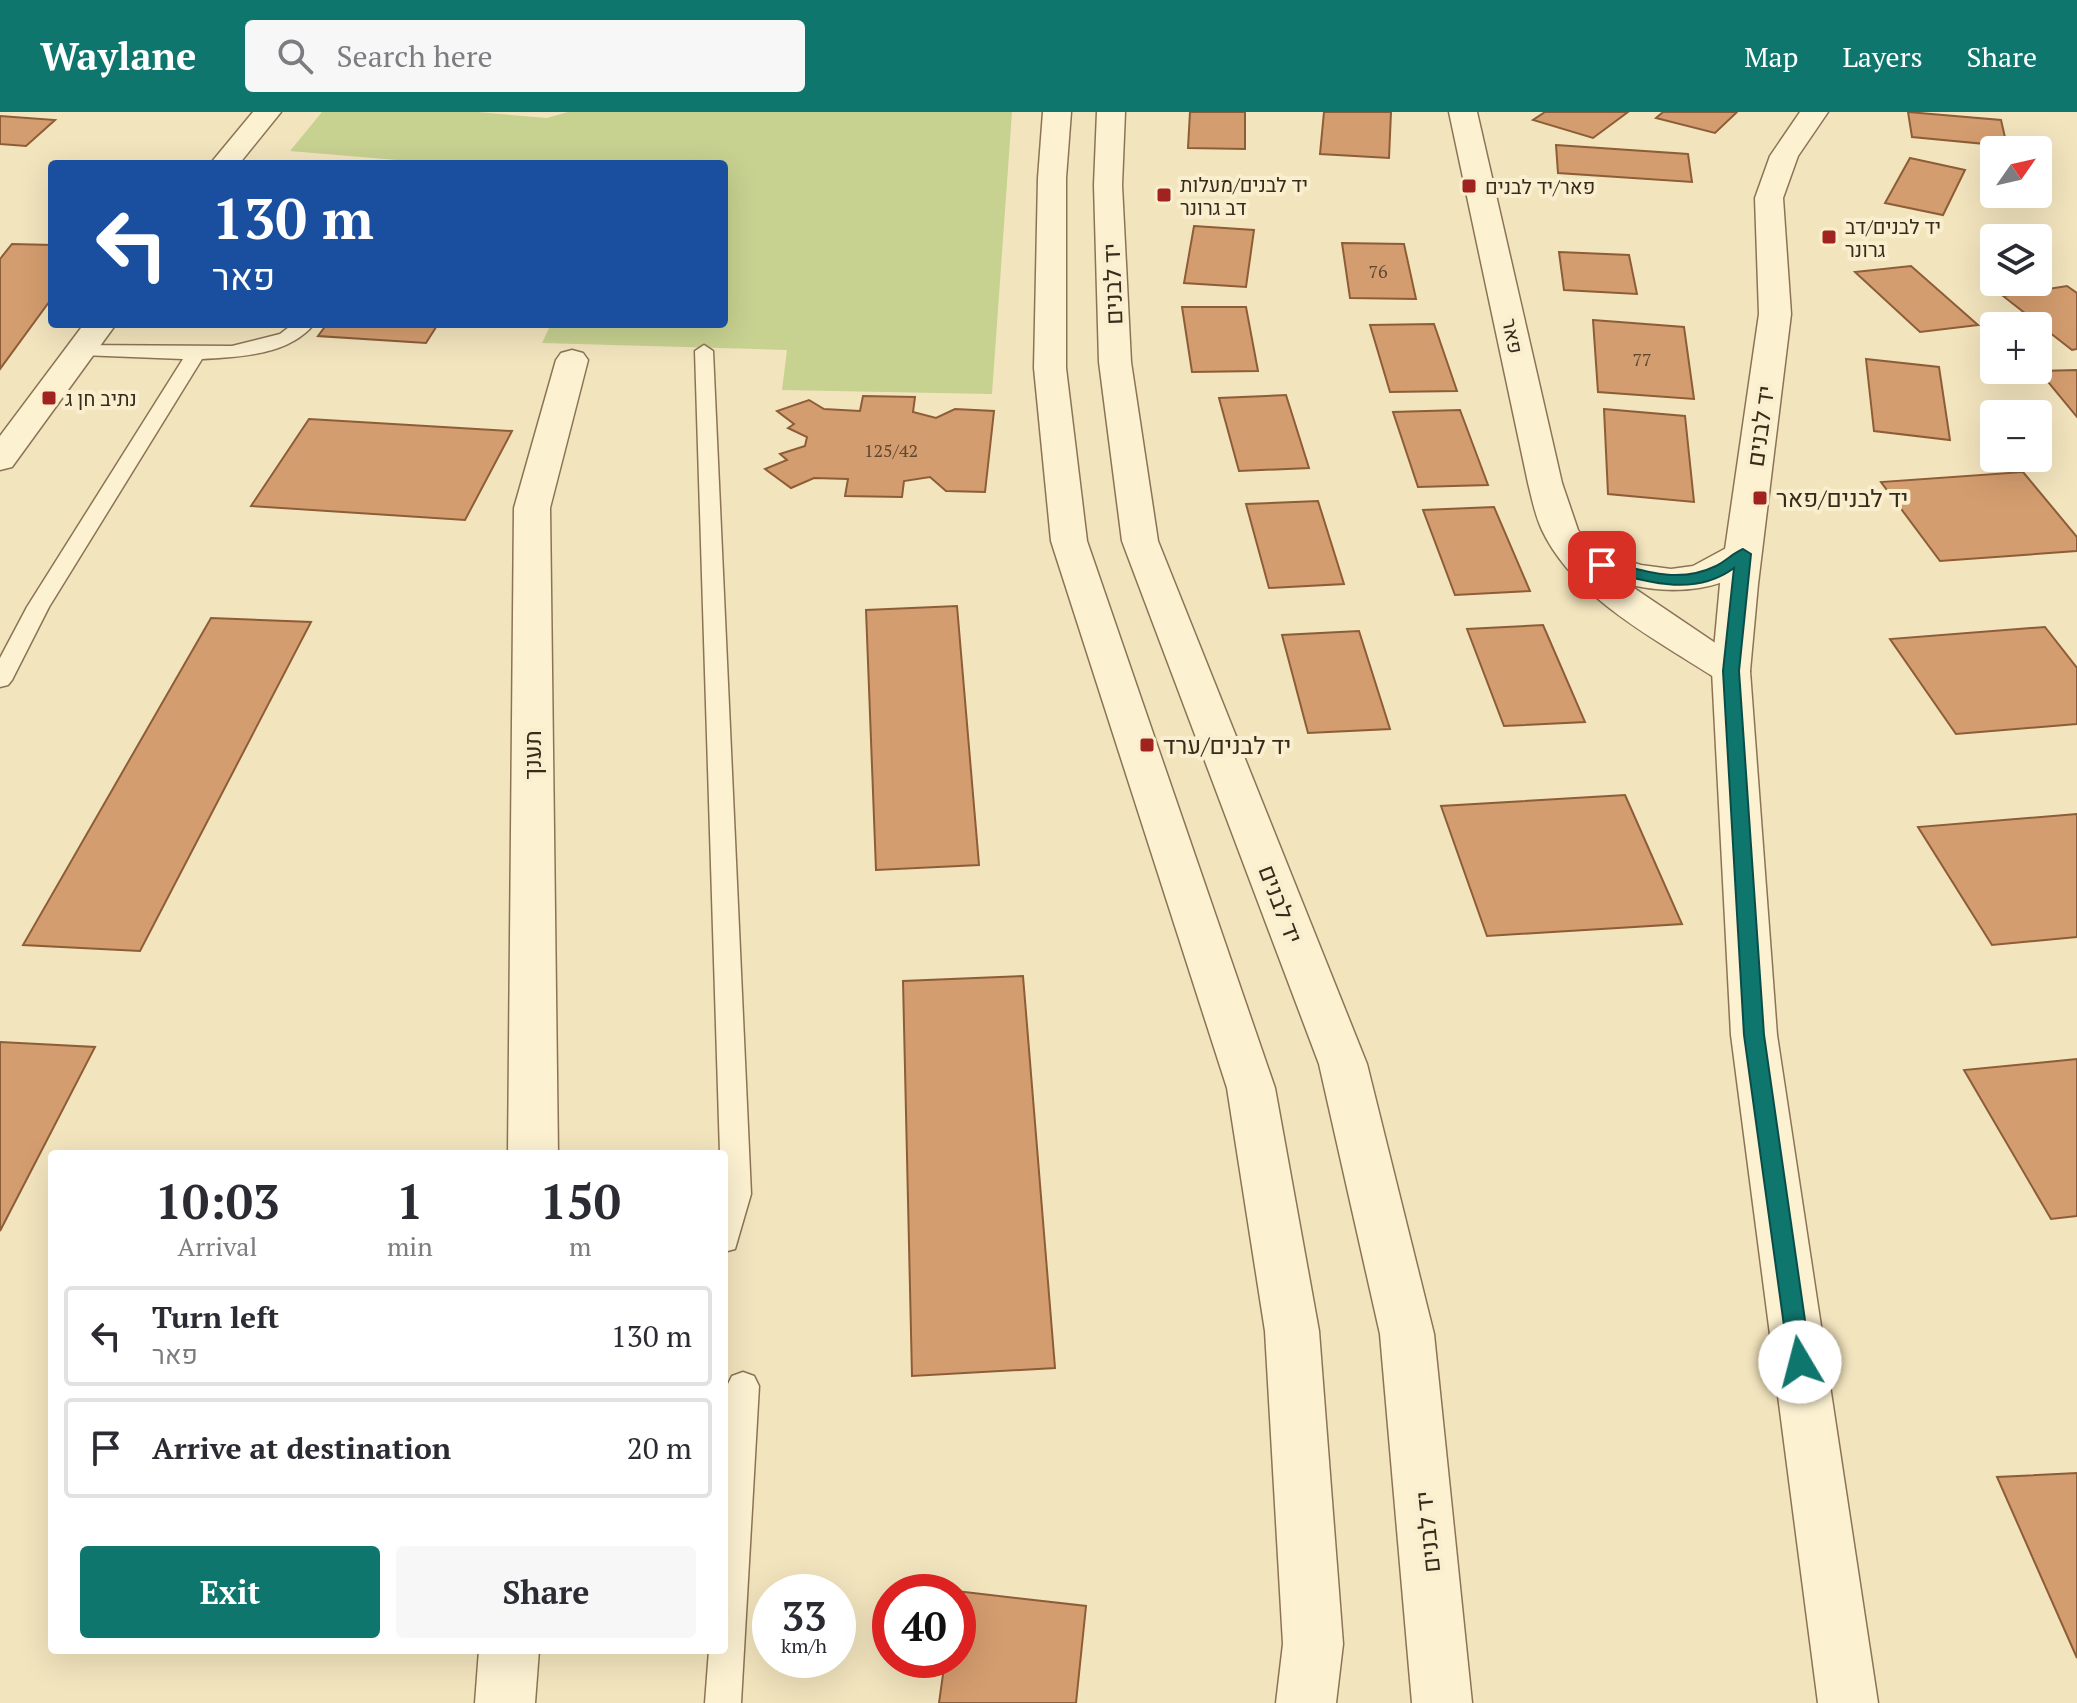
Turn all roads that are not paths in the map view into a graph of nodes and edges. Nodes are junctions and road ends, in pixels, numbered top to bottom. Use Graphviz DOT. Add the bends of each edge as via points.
graph roads {
  1 [pos="267,112"];
  2 [pos="1057,112"];
  3 [pos="1111,112"];
  4 [pos="1463,112"];
  5 [pos="1814,112"];
  6 [pos="227,160"];
  7 [pos="301,328"];
  8 [pos="91,337"];
  9 [pos="704,351"];
  10 [pos="196,354"];
  11 [pos="572,360"];
  12 [pos="0,460"];
  13 [pos="1743,554"];
  14 [pos="1576,556"];
  15 [pos="1731,671"];
  16 [pos="0,680"];
  17 [pos="533,1150"];
  18 [pos="728,1225"];
  19 [pos="743,1386"];
  20 [pos="728,1624"];
  21 [pos="509,1654"];
  22 [pos="726,1654"];
  23 [pos="505,1703"];
  24 [pos="723,1703"];
  25 [pos="1306,1703"];
  26 [pos="1442,1703"];
  27 [pos="1848,1703"];
  1 -- 6 [label="street"];
  2 -- 25 [label="street" via="1050,368 1069,541 1251,1088 1292,1331 1313,1644"];
  3 -- 26 [label="street, יד לבנים" via="1108,185 1115,362 1140,541 1343,1064 1407,1334"];
  4 -- 14 [label="street, פאר" via="1545,483 1561,533"];
  5 -- 13 [label="street, יד לבנים" via="1784,156 1769,198 1775,314"];
  7 -- 10 [label="lane" via="268,346"];
  8 -- 10 [label="lane"];
  8 -- 12 [label="street"];
  9 -- 18 [label="lane" via="736,1194"];
  10 -- 16 [label="lane" via="38,607"];
  11 -- 17 [label="street, תענך" via="532,508"];
  13 -- 14 [label="street" via="1694,580 1661,581"];
  13 -- 15 [label="street, יד לבנים"];
  14 -- 15 [label="street, פאר" via="1635,605"];
  15 -- 27 [label="street, יד לבנים" via="1754,1035"];
  19 -- 20 [label="lane"];
  21 -- 23 [label="street"];
  22 -- 24 [label="lane"];
}
